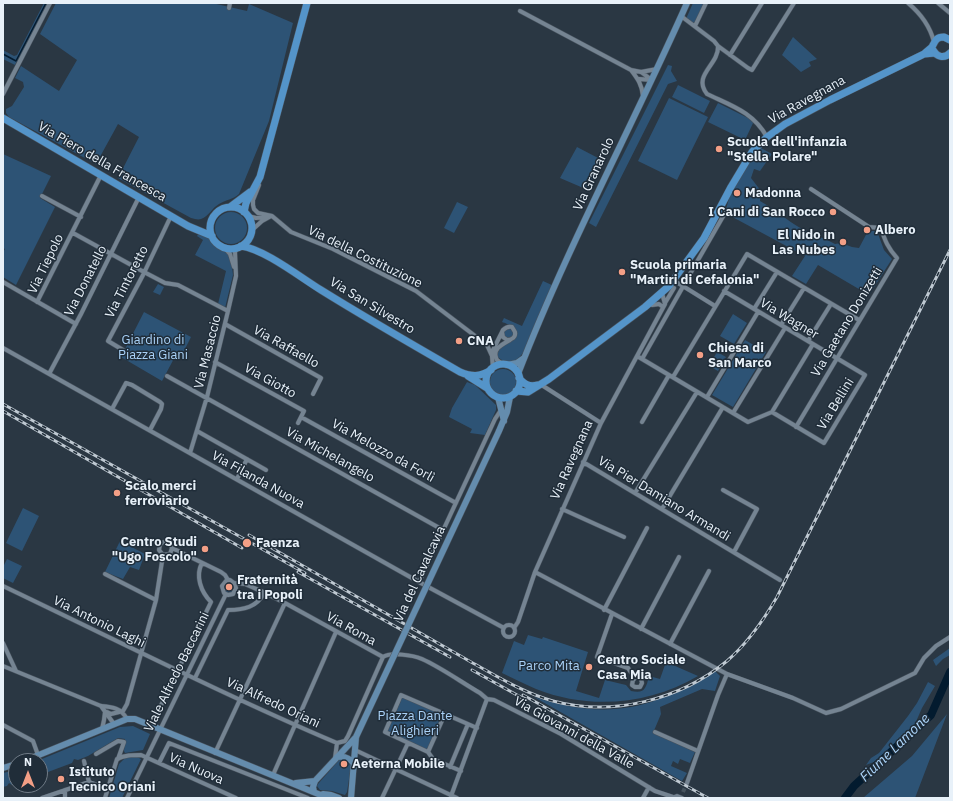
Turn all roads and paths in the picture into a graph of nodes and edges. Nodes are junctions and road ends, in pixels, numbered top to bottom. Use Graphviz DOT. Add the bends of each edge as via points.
graph roads {
  1 [pos="50,3"];
  2 [pos="230,3"];
  3 [pos="307,3"];
  4 [pos="688,3"];
  5 [pos="706,3"];
  6 [pos="762,3"];
  7 [pos="794,3"];
  8 [pos="908,3"];
  9 [pos="938,3"];
  10 [pos="229,8"];
  11 [pos="520,11"];
  12 [pos="950,13"];
  13 [pos="681,16"];
  14 [pos="926,24"];
  15 [pos="695,26"];
  16 [pos="950,39"];
  17 [pos="935,44"];
  18 [pos="718,46"];
  19 [pos="950,53"];
  20 [pos="730,55"];
  21 [pos="657,69"];
  22 [pos="631,70"];
  23 [pos="641,72"];
  24 [pos="639,79"];
  25 [pos="652,80"];
  26 [pos="3,94"];
  27 [pos="644,97"];
  28 [pos="3,118"];
  29 [pos="767,137"];
  30 [pos="101,175"];
  31 [pos="260,177"];
  32 [pos="254,187"];
  33 [pos="811,189"];
  34 [pos="42,196"];
  35 [pos="139,197"];
  36 [pos="230,207"];
  37 [pos="725,212"];
  38 [pos="246,214"];
  39 [pos="171,216"];
  40 [pos="272,216"];
  41 [pos="81,217"];
  42 [pos="212,220"];
  43 [pos="188,226"];
  44 [pos="72,233"];
  45 [pos="250,234"];
  46 [pos="212,236"];
  47 [pos="706,239"];
  48 [pos="240,246"];
  49 [pos="699,246"];
  50 [pos="224,247"];
  51 [pos="111,254"];
  52 [pos="267,256"];
  53 [pos="144,272"];
  54 [pos="776,272"];
  55 [pos="690,274"];
  56 [pos="236,276"];
  57 [pos="3,282"];
  58 [pos="680,285"];
  59 [pos="804,288"];
  60 [pos="724,291"];
  61 [pos="663,300"];
  62 [pos="37,302"];
  63 [pos="831,304"];
  64 [pos="715,306"];
  65 [pos="756,310"];
  66 [pos="228,311"];
  67 [pos="631,317"];
  68 [pos="859,320"];
  69 [pos="76,324"];
  70 [pos="225,324"];
  71 [pos="781,325"];
  72 [pos="785,328"];
  73 [pos="502,332"];
  74 [pos="511,340"];
  75 [pos="808,341"];
  76 [pos="495,344"];
  77 [pos="812,344"];
  78 [pos="487,345"];
  79 [pos="3,348"];
  80 [pos="123,350"];
  81 [pos="492,356"];
  82 [pos="637,356"];
  83 [pos="525,357"];
  84 [pos="642,359"];
  85 [pos="837,359"];
  86 [pos="215,362"];
  87 [pos="506,365"];
  88 [pos="492,369"];
  89 [pos="49,374"];
  90 [pos="466,375"];
  91 [pos="865,375"];
  92 [pos="167,376"];
  93 [pos="519,376"];
  94 [pos="671,376"];
  95 [pos="540,384"];
  96 [pos="487,388"];
  97 [pos="516,392"];
  98 [pos="697,392"];
  99 [pos="313,394"];
  100 [pos="207,397"];
  101 [pos="498,397"];
  102 [pos="510,397"];
  103 [pos="706,397"];
  104 [pos="723,407"];
  105 [pos="112,409"];
  106 [pos="501,410"];
  107 [pos="772,412"];
  108 [pos="733,413"];
  109 [pos="301,417"];
  110 [pos="504,421"];
  111 [pos="642,422"];
  112 [pos="298,423"];
  113 [pos="601,423"];
  114 [pos="796,427"];
  115 [pos="150,430"];
  116 [pos="197,431"];
  117 [pos="190,453"];
  118 [pos="247,459"];
  119 [pos="583,462"];
  120 [pos="266,470"];
  121 [pos="237,479"];
  122 [pos="723,490"];
  123 [pos="635,493"];
  124 [pos="456,503"];
  125 [pos="562,509"];
  126 [pos="662,509"];
  127 [pos="647,528"];
  128 [pos="443,530"];
  129 [pos="624,537"];
  130 [pos="172,548"];
  131 [pos="734,552"];
  132 [pos="163,555"];
  133 [pos="679,557"];
  134 [pos="202,563"];
  135 [pos="708,571"];
  136 [pos="535,572"];
  137 [pos="105,574"];
  138 [pos="228,580"];
  139 [pos="780,580"];
  140 [pos="419,582"];
  141 [pos="234,583"];
  142 [pos="3,586"];
  143 [pos="264,593"];
  144 [pos="226,594"];
  145 [pos="156,600"];
  146 [pos="285,603"];
  147 [pos="604,610"];
  148 [pos="612,614"];
  149 [pos="504,628"];
  150 [pos="514,628"];
  151 [pos="641,629"];
  152 [pos="336,632"];
  153 [pos="950,638"];
  154 [pos="3,644"];
  155 [pos="670,644"];
  156 [pos="142,654"];
  157 [pos="383,657"];
  158 [pos="3,666"];
  159 [pos="178,670"];
  160 [pos="16,671"];
  161 [pos="186,674"];
  162 [pos="727,674"];
  163 [pos="195,678"];
  164 [pos="635,678"];
  165 [pos="240,700"];
  166 [pos="487,700"];
  167 [pos="101,706"];
  168 [pos="105,711"];
  169 [pos="123,712"];
  170 [pos="445,714"];
  171 [pos="127,719"];
  172 [pos="114,724"];
  173 [pos="468,724"];
  174 [pos="3,725"];
  175 [pos="295,725"];
  176 [pos="151,726"];
  177 [pos="477,728"];
  178 [pos="102,729"];
  179 [pos="161,730"];
  180 [pos="655,732"];
  181 [pos="356,737"];
  182 [pos="337,743"];
  183 [pos="408,743"];
  184 [pos="355,750"];
  185 [pos="698,751"];
  186 [pos="428,752"];
  187 [pos="37,753"];
  188 [pos="43,753"];
  189 [pos="215,753"];
  190 [pos="96,754"];
  191 [pos="147,758"];
  192 [pos="336,758"];
  193 [pos="118,759"];
  194 [pos="84,761"];
  195 [pos="241,762"];
  196 [pos="159,763"];
  197 [pos="354,764"];
  198 [pos="450,767"];
  199 [pos="396,769"];
  200 [pos="238,770"];
  201 [pos="461,771"];
  202 [pos="273,775"];
  203 [pos="286,780"];
  204 [pos="315,781"];
  205 [pos="89,782"];
  206 [pos="686,783"];
  207 [pos="295,784"];
  208 [pos="649,787"];
  209 [pos="283,788"];
  210 [pos="108,789"];
  211 [pos="65,790"];
  212 [pos="655,791"];
  213 [pos="317,793"];
  214 [pos="226,796"];
  215 [pos="350,797"];
  216 [pos="451,797"];
  217 [pos="674,797"];
  218 [pos="42,798"];
  219 [pos="65,798"];
  220 [pos="105,798"];
  221 [pos="127,798"];
  222 [pos="236,798"];
  223 [pos="308,798"];
  224 [pos="328,798"];
  225 [pos="339,798"];
  226 [pos="382,798"];
  227 [pos="456,798"];
  228 [pos="643,798"];
  229 [pos="662,798"];
  230 [pos="683,798"];
  1 -- 26 [label="street"];
  2 -- 10 [label="street"];
  3 -- 31 [label="main road"];
  4 -- 13 [label="main road, Via Granarolo"];
  5 -- 15 [label="street"];
  6 -- 20 [label="street"];
  7 -- 20 [label="street" via="752,70"];
  8 -- 14 [label="street"];
  9 -- 12 [label="street"];
  11 -- 22 [label="street"];
  13 -- 15 [label="street"];
  13 -- 21 [label="main road, Via Granarolo"];
  14 -- 17 [label="street"];
  14 -- 17 [label="street"];
  15 -- 18 [label="street"];
  16 -- 17 [label="main road" via="944,36"];
  17 -- 19 [label="main road" via="942,57"];
  17 -- 29 [label="main road, Via Ravegnana" via="924,54 824,103"];
  18 -- 20 [label="street"];
  18 -- 29 [label="street" via="714,61 703,77 703,89 707,94 750,116"];
  21 -- 23 [label="street"];
  21 -- 25 [label="main road, Via Granarolo"];
  22 -- 23 [label="street"];
  22 -- 24 [label="street"];
  23 -- 25 [label="street"];
  24 -- 25 [label="street"];
  24 -- 27 [label="street"];
  25 -- 27 [label="main road, Via Granarolo"];
  27 -- 83 [label="main road, Via Granarolo" via="592,204"];
  28 -- 30 [label="main road, Via Piero della Francesca"];
  29 -- 47 [label="main road, Via Ravegnana" via="745,163"];
  30 -- 35 [label="main road, Via Piero della Francesca"];
  30 -- 41 [label="street, Via Tiepolo"];
  31 -- 32 [label="main road"];
  31 -- 40 [label="street, Via della Costituzione" via="253,200 254,209 258,213"];
  32 -- 36 [label="main road" via="244,198"];
  32 -- 38 [label="main road" via="246,203"];
  33 -- 68 [label="street, Via Gaetano Donizetti" via="869,227 881,228 885,243 897,258"];
  34 -- 41 [label="street"];
  35 -- 39 [label="main road, Via Piero della Francesca"];
  35 -- 51 [label="street, Via Donatello"];
  36 -- 38 [label="main road" via="240,209"];
  36 -- 42 [label="main road" via="218,211"];
  37 -- 47 [label="street, Via Ravegnana"];
  38 -- 40 [label="street" via="256,218"];
  38 -- 45 [label="main road" via="250,221"];
  39 -- 43 [label="main road, Via Piero della Francesca"];
  39 -- 53 [label="street, Via Tintoretto"];
  40 -- 45 [label="street" via="262,221"];
  40 -- 78 [label="street, Via della Costituzione" via="291,232 333,249 416,291"];
  41 -- 44 [label="street, Via Tiepolo"];
  42 -- 43 [label="main road" via="200,226"];
  42 -- 46 [label="main road"];
  43 -- 46 [label="main road, Via Piero della Francesca"];
  44 -- 51 [label="street, Via Masaccio"];
  44 -- 62 [label="street, Via Tiepolo"];
  45 -- 48 [label="main road"];
  45 -- 52 [label="main road, Via San Silvestro" via="256,247"];
  46 -- 50 [label="main road"];
  47 -- 49 [label="main road, Via Ravegnana"];
  47 -- 55 [label="street, Via Ravegnana"];
  48 -- 50 [label="main road"];
  48 -- 52 [label="main road, Via San Silvestro" via="254,249"];
  48 -- 56 [label="street, Via Masaccio" via="235,252"];
  49 -- 58 [label="main road, Via Ravegnana"];
  49 -- 61 [label="main road, Via Ravegnana"];
  50 -- 56 [label="street, Via Masaccio" via="230,254"];
  51 -- 53 [label="street, Via Masaccio"];
  51 -- 69 [label="street, Via Donatello"];
  52 -- 90 [label="main road, Via San Silvestro"];
  53 -- 66 [label="street, Via Masaccio" via="178,285"];
  53 -- 80 [label="street, Via Tintoretto" via="108,341"];
  54 -- 59 [label="street"];
  54 -- 60 [label="street" via="747,254"];
  54 -- 65 [label="street"];
  56 -- 66 [label="street, Via Masaccio"];
  57 -- 62 [label="street"];
  58 -- 61 [label="main road, Via Ravegnana"];
  58 -- 64 [label="street"];
  58 -- 84 [label="street, Via Ravegnana"];
  59 -- 63 [label="street"];
  59 -- 71 [label="street"];
  60 -- 64 [label="street"];
  60 -- 65 [label="street, Via Wagner"];
  61 -- 67 [label="main road"];
  61 -- 67 [label="main road"];
  61 -- 82 [label="street, Via Ravegnana"];
  62 -- 69 [label="street, Via Tiepolo"];
  63 -- 68 [label="street"];
  63 -- 75 [label="street"];
  64 -- 94 [label="street"];
  65 -- 71 [label="street, Via Wagner"];
  65 -- 103 [label="street"];
  66 -- 70 [label="street, Via Masaccio"];
  67 -- 95 [label="main road"];
  68 -- 85 [label="street, Via Gaetano Donizetti"];
  69 -- 89 [label="street, Via Donatello"];
  70 -- 86 [label="street, Via Masaccio"];
  70 -- 99 [label="street, Via Raffaello" via="321,378"];
  71 -- 72 [label="street, Via Wagner"];
  72 -- 75 [label="street, Via Wagner"];
  72 -- 108 [label="street"];
  73 -- 74 [label="street" via="504,338"];
  73 -- 74 [label="street" via="506,327 513,329 515,334"];
  73 -- 76 [label="street, Via della Costituzione"];
  74 -- 87 [label="street" via="499,346 496,351 496,358"];
  75 -- 77 [label="street, Via Wagner"];
  76 -- 78 [label="street"];
  76 -- 81 [label="street, Via della Costituzione"];
  77 -- 85 [label="street, Via Wagner"];
  77 -- 107 [label="street"];
  78 -- 81 [label="street, Via della Costituzione"];
  79 -- 89 [label="street, Via Filanda Nuova"];
  81 -- 88 [label="street, Via della Costituzione"];
  82 -- 84 [label="street"];
  82 -- 113 [label="street, Via Ravegnana"];
  83 -- 87 [label="main road" via="517,363"];
  83 -- 93 [label="main road, Via Granarolo"];
  84 -- 94 [label="street"];
  85 -- 91 [label="street, Via Wagner"];
  85 -- 114 [label="street, Via Gaetano Donizetti"];
  86 -- 100 [label="street, Via Masaccio"];
  86 -- 109 [label="street, Via Giotto" via="304,411"];
  87 -- 88 [label="main road"];
  87 -- 93 [label="main road" via="514,369"];
  88 -- 90 [label="main road" via="483,375"];
  88 -- 96 [label="main road" via="486,378"];
  89 -- 105 [label="street, Via Filanda Nuova"];
  90 -- 96 [label="main road, Via San Silvestro"];
  91 -- 114 [label="street, Via Bellini" via="824,443"];
  92 -- 100 [label="street, Via Masaccio"];
  93 -- 95 [label="main road" via="523,383 529,386"];
  93 -- 97 [label="main road"];
  94 -- 98 [label="street"];
  94 -- 111 [label="street"];
  95 -- 97 [label="main road" via="528,392"];
  95 -- 113 [label="street"];
  96 -- 101 [label="main road"];
  97 -- 102 [label="main road"];
  98 -- 103 [label="street"];
  98 -- 123 [label="street"];
  100 -- 116 [label="street, Via Masaccio"];
  100 -- 128 [label="street, Via Michelangelo"];
  101 -- 102 [label="main road"];
  101 -- 106 [label="main road"];
  102 -- 110 [label="main road, Via del Cavalcavia"];
  103 -- 104 [label="street"];
  104 -- 108 [label="street"];
  104 -- 126 [label="street"];
  105 -- 115 [label="street, Via Filanda Nuova"];
  105 -- 115 [label="street" via="126,383 132,385 162,404"];
  106 -- 110 [label="main road"];
  106 -- 124 [label="street, Via del Cavalcavia"];
  107 -- 108 [label="street" via="748,422"];
  107 -- 114 [label="street"];
  109 -- 112 [label="street, Via Giotto"];
  109 -- 124 [label="street, Via Melozzo da Forlì"];
  110 -- 181 [label="main road, Via del Cavalcavia, bridge"];
  113 -- 119 [label="street, Via Ravegnana"];
  115 -- 117 [label="street, Via Filanda Nuova"];
  116 -- 117 [label="street, Via Masaccio"];
  116 -- 118 [label="street"];
  117 -- 121 [label="street, Via Filanda Nuova"];
  118 -- 120 [label="street"];
  118 -- 121 [label="street"];
  119 -- 123 [label="street, Via Pier Damiano Armandi"];
  119 -- 125 [label="street, Via Ravegnana"];
  121 -- 140 [label="street, Via Filanda Nuova"];
  122 -- 131 [label="street, Via Pier Damiano Armandi" via="757,509"];
  123 -- 126 [label="street, Via Pier Damiano Armandi"];
  124 -- 128 [label="street, Via del Cavalcavia"];
  125 -- 129 [label="street"];
  125 -- 136 [label="street, Via Ravegnana"];
  126 -- 131 [label="street, Via Pier Damiano Armandi"];
  127 -- 147 [label="street"];
  128 -- 140 [label="street, Via del Cavalcavia"];
  130 -- 132 [label="street" via="170,554"];
  130 -- 132 [label="street" via="168,542 162,542 159,548"];
  130 -- 134 [label="street"];
  131 -- 139 [label="street, Via Pier Damiano Armandi"];
  132 -- 145 [label="street"];
  133 -- 151 [label="street"];
  134 -- 138 [label="street" via="225,575"];
  134 -- 159 [label="street, Viale Alfredo Baccarini" via="199,576 201,586 211,602"];
  135 -- 155 [label="street"];
  136 -- 147 [label="street"];
  136 -- 150 [label="street, Via Ravegnana"];
  137 -- 145 [label="street"];
  138 -- 141 [label="street"];
  138 -- 144 [label="street" via="222,586"];
  140 -- 149 [label="street, Via Filanda Nuova"];
  141 -- 143 [label="street, Via Roma" via="245,584"];
  141 -- 144 [label="street" via="235,591 231,595"];
  142 -- 156 [label="street, Via Antonio Laghi"];
  143 -- 146 [label="street, Via Roma"];
  143 -- 163 [label="street, Viale Alfredo Baccarini" via="254,605 244,609 228,610"];
  144 -- 161 [label="street, Viale Alfredo Baccarini"];
  145 -- 156 [label="street"];
  146 -- 152 [label="street, Via Roma"];
  146 -- 165 [label="street"];
  147 -- 148 [label="street"];
  148 -- 151 [label="street"];
  148 -- 164 [label="street" via="597,657 628,668"];
  149 -- 150 [label="street"];
  149 -- 150 [label="street" via="504,634 509,637 514,635"];
  151 -- 155 [label="street"];
  152 -- 157 [label="street, Via Roma"];
  152 -- 175 [label="street"];
  153 -- 162 [label="street" via="936,646 924,658 915,673 826,714 793,698"];
  154 -- 160 [label="street"];
  155 -- 162 [label="street"];
  156 -- 159 [label="street, Via Antonio Laghi"];
  156 -- 169 [label="street"];
  157 -- 166 [label="street, Via Giovanni della Valle" via="409,655 421,659"];
  157 -- 182 [label="street, Via Roma" via="348,736 345,741"];
  158 -- 160 [label="street"];
  159 -- 161 [label="street, Via Antonio Laghi"];
  159 -- 176 [label="street, Viale Alfredo Baccarini"];
  160 -- 167 [label="street"];
  161 -- 163 [label="street, Via Alfredo Oriani"];
  161 -- 179 [label="street, Viale Alfredo Baccarini"];
  162 -- 185 [label="street"];
  163 -- 165 [label="street, Via Alfredo Oriani"];
  165 -- 175 [label="street, Via Alfredo Oriani"];
  165 -- 189 [label="street"];
  166 -- 177 [label="street"];
  166 -- 208 [label="street, Via Giovanni della Valle" via="494,700 561,734"];
  167 -- 168 [label="street"];
  167 -- 169 [label="street"];
  168 -- 169 [label="street" via="111,714"];
  168 -- 172 [label="street"];
  168 -- 178 [label="street"];
  169 -- 171 [label="street"];
  170 -- 173 [label="street"];
  170 -- 183 [label="street" via="402,695 385,732"];
  170 -- 186 [label="street"];
  171 -- 172 [label="main road"];
  171 -- 176 [label="main road" via="135,719"];
  172 -- 178 [label="main road"];
  173 -- 177 [label="street"];
  173 -- 198 [label="street"];
  174 -- 187 [label="street" via="32,741"];
  175 -- 182 [label="street, Via Alfredo Oriani"];
  175 -- 202 [label="street"];
  176 -- 179 [label="main road"];
  177 -- 201 [label="street"];
  178 -- 188 [label="main road"];
  179 -- 189 [label="main road"];
  179 -- 191 [label="street, Viale Alfredo Baccarini"];
  180 -- 185 [label="street"];
  181 -- 184 [label="main road, Via del Cavalcavia"];
  181 -- 192 [label="main road, Via del Cavalcavia"];
  182 -- 192 [label="street"];
  183 -- 186 [label="street"];
  183 -- 199 [label="street"];
  184 -- 197 [label="main road, Via del Cavalcavia"];
  184 -- 199 [label="street"];
  185 -- 206 [label="street"];
  186 -- 198 [label="street" via="433,759"];
  189 -- 195 [label="main road"];
  190 -- 193 [label="street" via="118,741 124,742"];
  191 -- 193 [label="street" via="131,755"];
  191 -- 196 [label="street, Via Nuova"];
  191 -- 221 [label="street, Viale Alfredo Baccarini"];
  192 -- 197 [label="main road" via="345,757"];
  192 -- 204 [label="main road, Via del Cavalcavia"];
  193 -- 210 [label="street"];
  194 -- 205 [label="street"];
  195 -- 200 [label="street"];
  195 -- 202 [label="main road"];
  196 -- 200 [label="street" via="169,743"];
  196 -- 214 [label="street, Via Nuova"];
  197 -- 215 [label="main road, Via del Cavalcavia"];
  198 -- 201 [label="street"];
  199 -- 216 [label="street"];
  199 -- 226 [label="street"];
  200 -- 209 [label="street"];
  201 -- 216 [label="street"];
  202 -- 203 [label="main road"];
  203 -- 207 [label="main road"];
  203 -- 209 [label="street"];
  204 -- 207 [label="main road"];
  204 -- 213 [label="main road" via="313,787"];
  205 -- 210 [label="street"];
  205 -- 211 [label="street"];
  207 -- 213 [label="main road"];
  208 -- 212 [label="street, Via Giovanni della Valle"];
  208 -- 228 [label="street"];
  209 -- 223 [label="street"];
  210 -- 220 [label="street"];
  211 -- 218 [label="street"];
  211 -- 219 [label="street"];
  212 -- 217 [label="street, Via Giovanni della Valle"];
  212 -- 229 [label="street, Via Giovanni della Valle"];
  213 -- 224 [label="main road"];
  213 -- 225 [label="main road"];
  214 -- 222 [label="street, Via Nuova"];
  216 -- 227 [label="street"];
  217 -- 230 [label="street, Via Giovanni della Valle"];
  217 -- 230 [label="street" via="683,792"];
}
